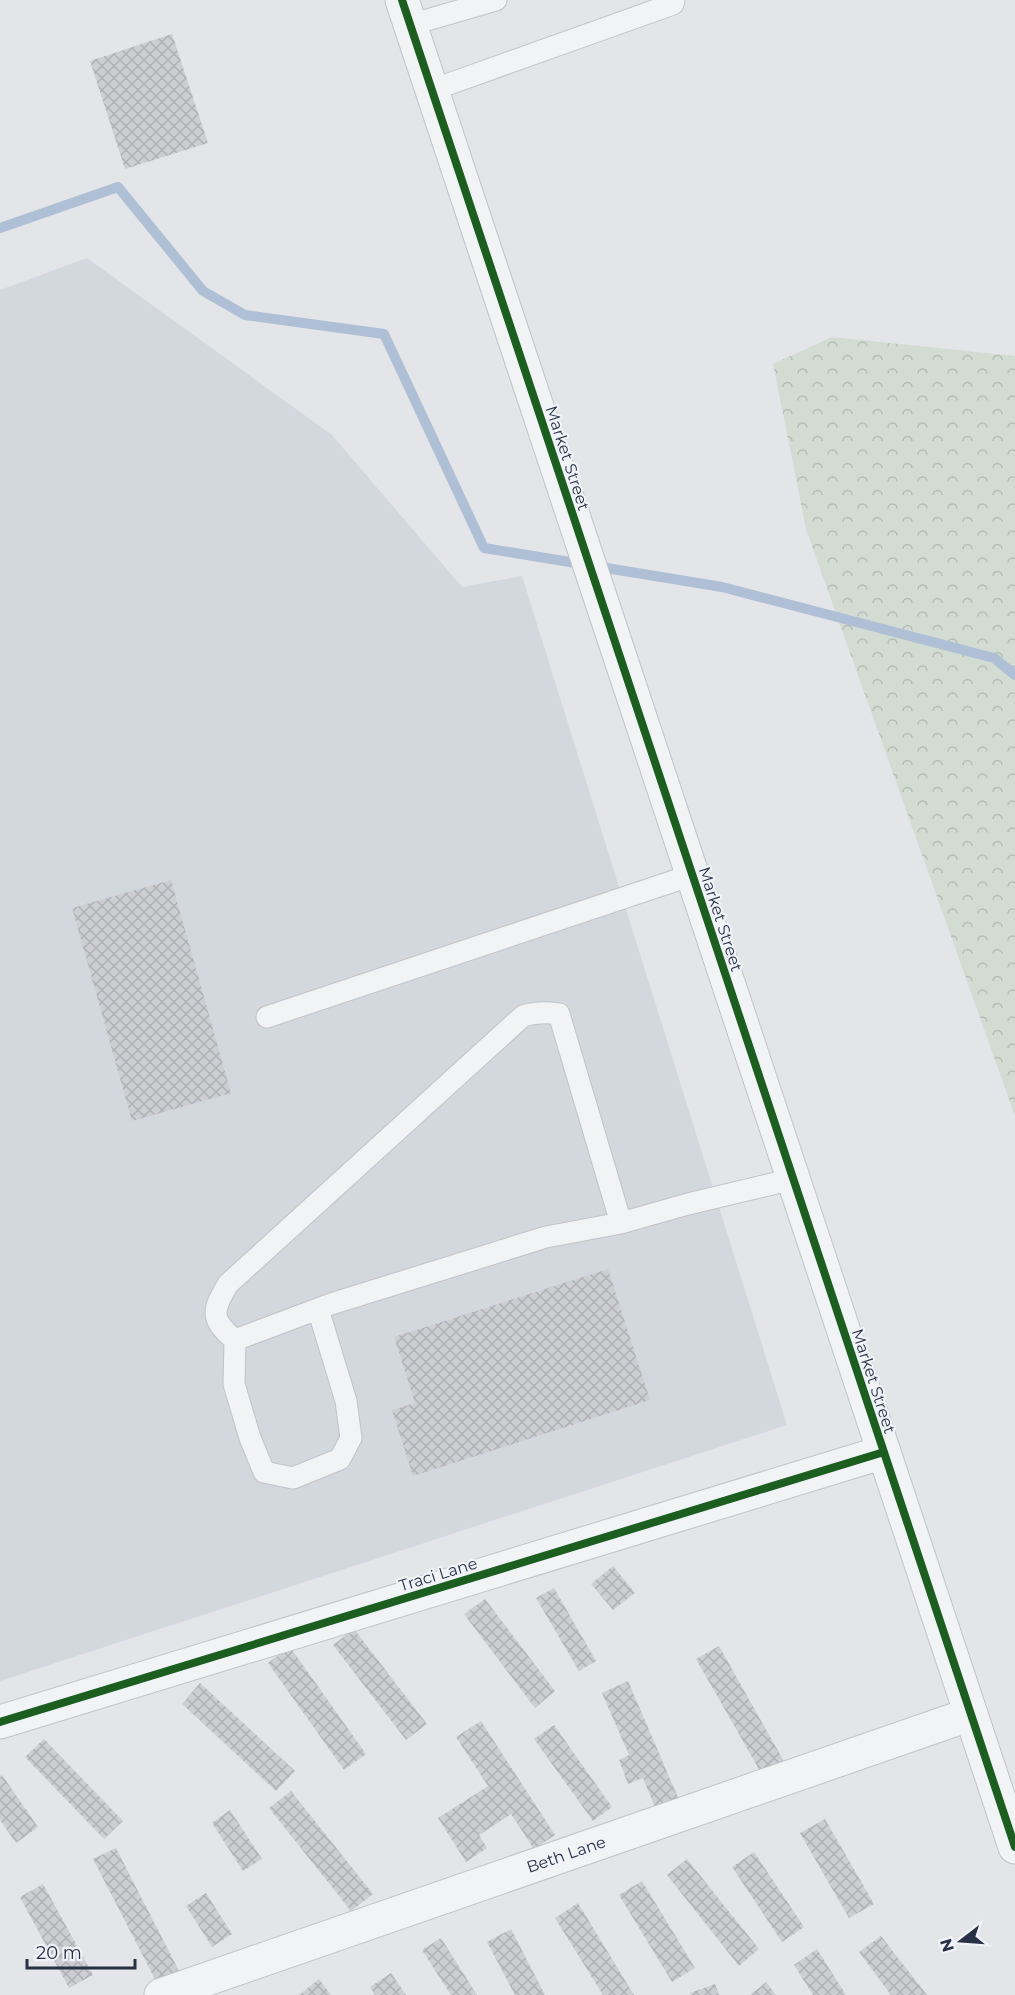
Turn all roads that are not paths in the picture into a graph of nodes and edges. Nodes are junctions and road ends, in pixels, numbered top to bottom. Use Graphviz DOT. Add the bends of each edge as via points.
graph roads {
  1 [pos="496,0"];
  2 [pos="674,0"];
  3 [pos="406,13"];
  4 [pos="432,90"];
  5 [pos="692,875"];
  6 [pos="267,1017"];
  7 [pos="793,1179"];
  8 [pos="621,1223"];
  9 [pos="318,1309"];
  10 [pos="235,1340"];
  11 [pos="884,1452"];
  12 [pos="971,1714"];
  13 [pos="0,1722"];
  14 [pos="1015,1847"];
  15 [pos="161,1995"];
  1 -- 3 [label="lane"];
  2 -- 4 [label="lane" via="673,4"];
  3 -- 4 [label="street, Market Street"];
  4 -- 5 [label="street, Market Street"];
  5 -- 6 [label="lane"];
  5 -- 7 [label="street, Market Street"];
  7 -- 8 [label="lane"];
  7 -- 11 [label="street, Market Street"];
  8 -- 9 [label="lane" via="546,1237"];
  8 -- 10 [label="lane" via="558,1014 523,1016 228,1284 218,1301 216,1316 220,1328"];
  9 -- 10 [label="lane"];
  9 -- 10 [label="lane" via="346,1401 351,1438 340,1459 293,1478 264,1472 234,1384"];
  11 -- 12 [label="street, Market Street"];
  11 -- 13 [label="street, Traci Lane"];
  12 -- 14 [label="street, Market Street"];
  12 -- 15 [label="street, Beth Lane"];
}
